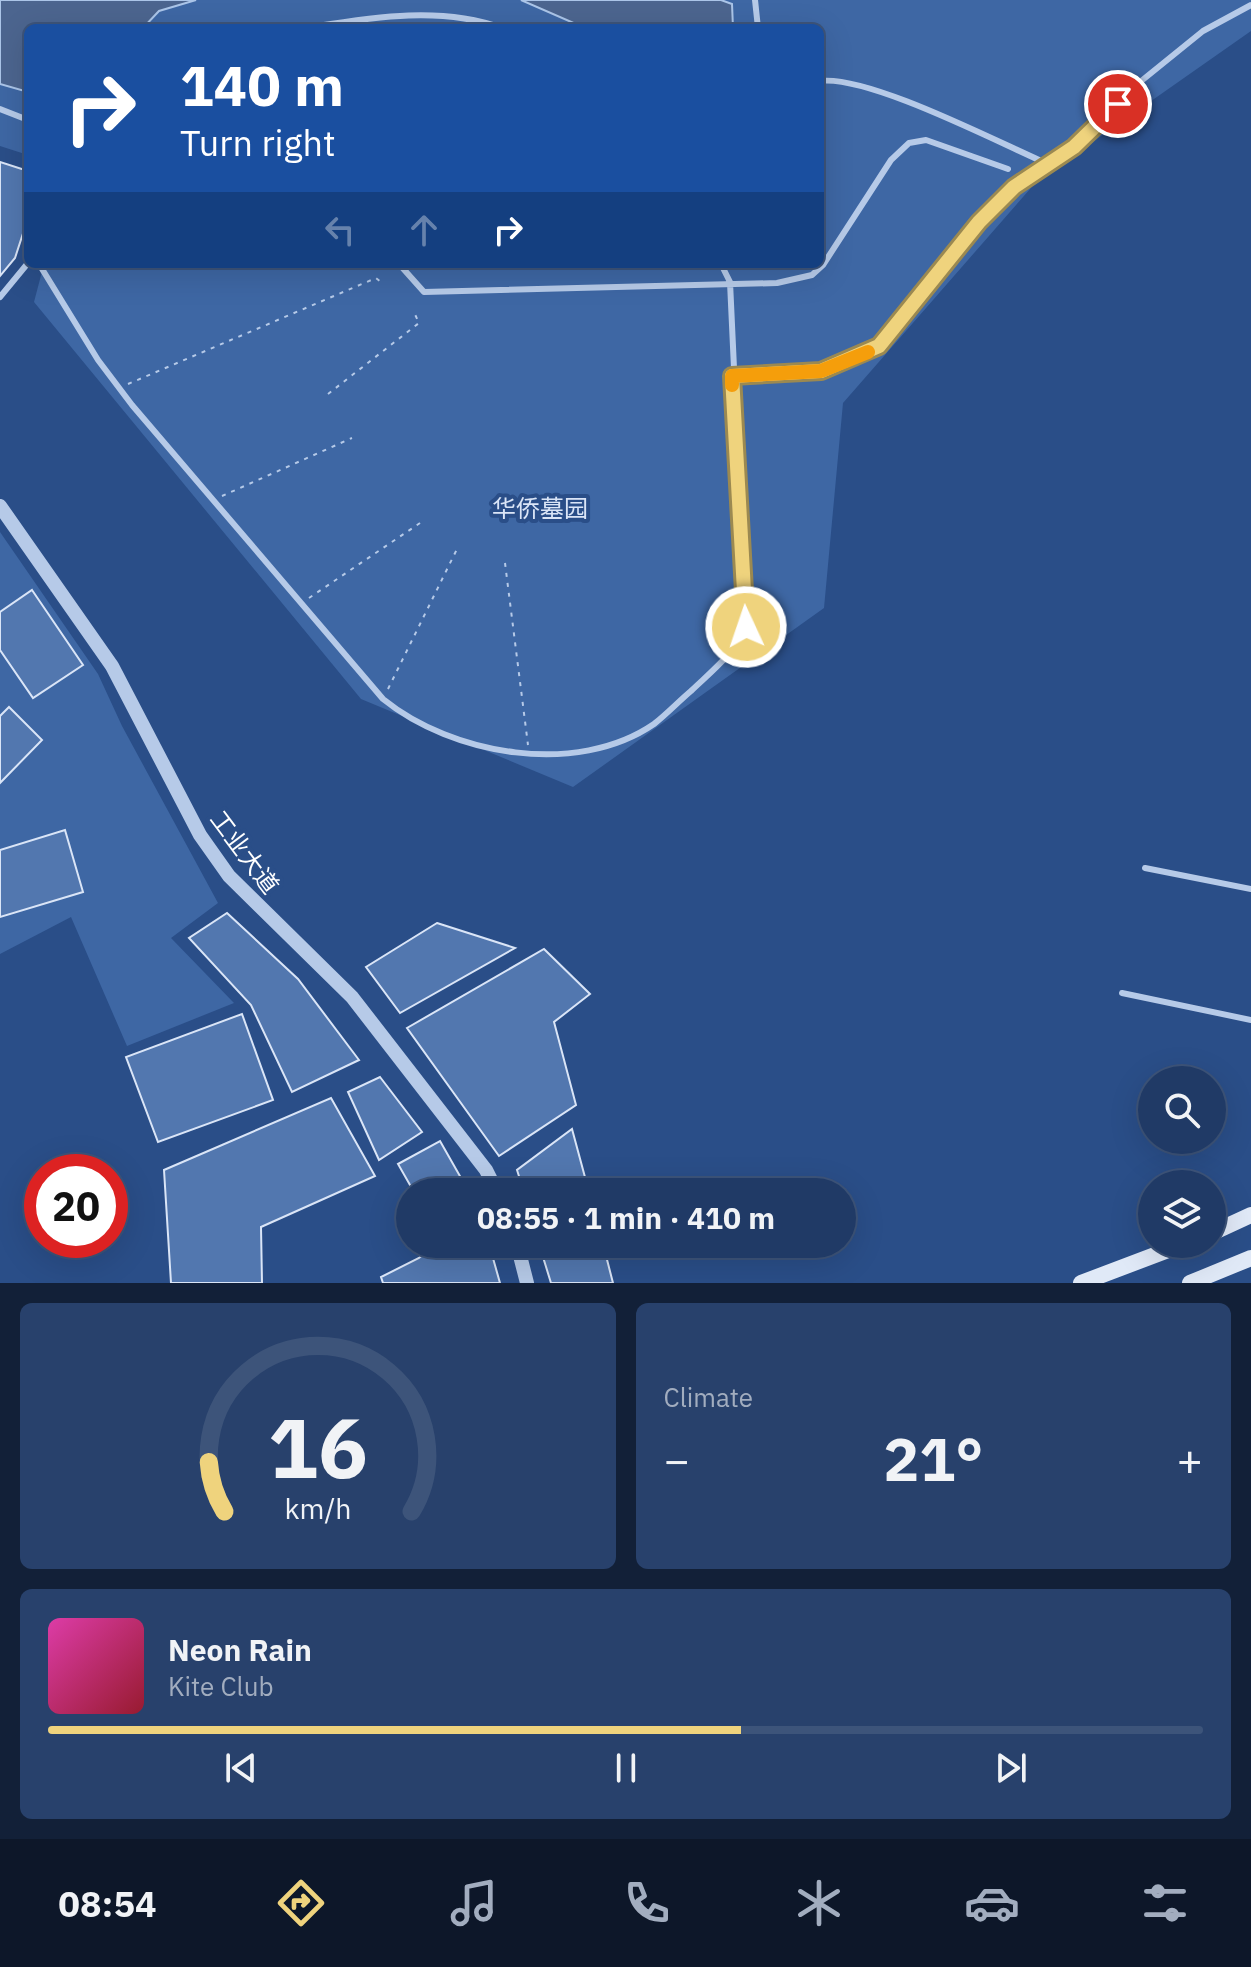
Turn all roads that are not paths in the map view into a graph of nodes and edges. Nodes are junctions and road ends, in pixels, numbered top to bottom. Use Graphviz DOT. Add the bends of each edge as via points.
graph roads {
  1 [pos="755,0"];
  2 [pos="1251,5"];
  3 [pos="342,24"];
  4 [pos="491,24"];
  5 [pos="758,24"];
  6 [pos="824,80"];
  7 [pos="0,109"];
  8 [pos="24,118"];
  9 [pos="1048,164"];
  10 [pos="1008,169"];
  11 [pos="824,263"];
  12 [pos="24,268"];
  13 [pos="42,268"];
  14 [pos="403,268"];
  15 [pos="723,268"];
  16 [pos="820,268"];
  17 [pos="730,282"];
  18 [pos="0,297"];
  19 [pos="732,376"];
  20 [pos="0,506"];
  21 [pos="1145,868"];
  22 [pos="1251,889"];
  23 [pos="1122,993"];
  24 [pos="1251,1020"];
  25 [pos="490,1178"];
  26 [pos="1251,1215"];
  27 [pos="1226,1227"];
  28 [pos="521,1258"];
  29 [pos="1147,1258"];
  30 [pos="1251,1258"];
  31 [pos="527,1283"];
  32 [pos="1081,1283"];
  33 [pos="1190,1283"];
  1 -- 5 [label="lane"];
  2 -- 9 [label="lane" via="1203,31 1140,82 1074,147"];
  3 -- 4 [label="lane" via="426,15"];
  6 -- 9 [label="lane" via="870,87"];
  7 -- 8 [label="lane"];
  9 -- 19 [label="lane" via="1014,187 979,222 879,346 821,371"];
  10 -- 11 [label="lane" via="926,140 909,143 891,160"];
  12 -- 18 [label="lane"];
  13 -- 19 [label="lane" via="119,388 383,699 428,728 499,749 585,751 626,738 654,724 735,651 746,627"];
  14 -- 17 [label="lane" via="424,292"];
  15 -- 17 [label="lane"];
  16 -- 17 [label="lane" via="812,275 777,283"];
  17 -- 19 [label="lane"];
  20 -- 25 [label="street, 工业大道" via="112,666 200,835 261,911 352,997"];
  21 -- 22 [label="lane"];
  23 -- 24 [label="lane"];
  26 -- 27 [label="main road"];
  28 -- 31 [label="street"];
  29 -- 32 [label="main road"];
  30 -- 33 [label="main road"];
}
